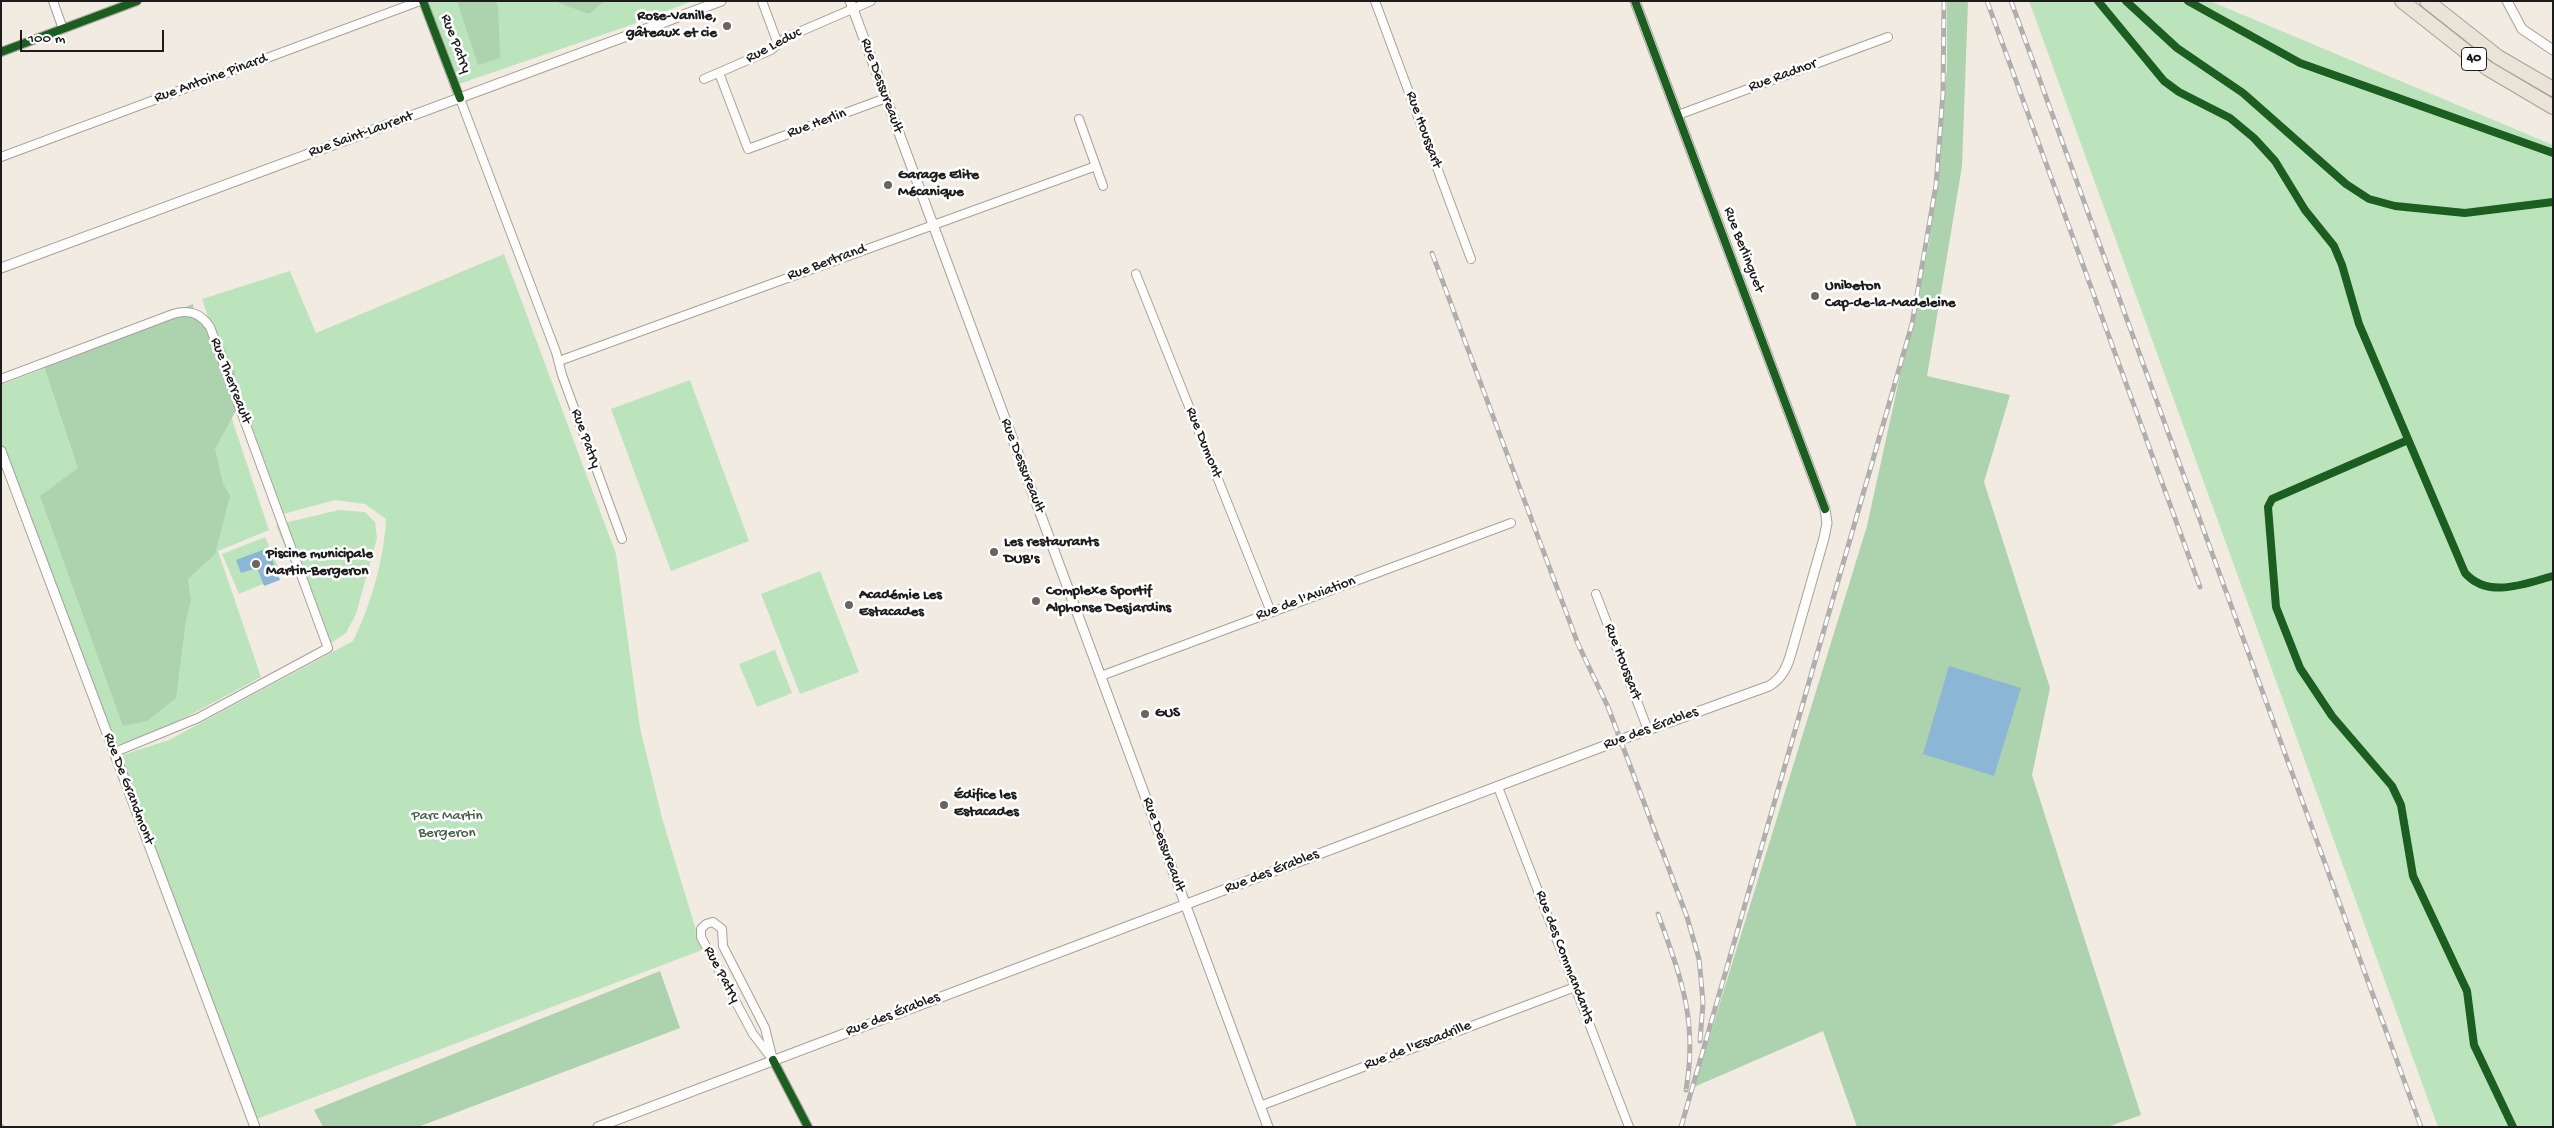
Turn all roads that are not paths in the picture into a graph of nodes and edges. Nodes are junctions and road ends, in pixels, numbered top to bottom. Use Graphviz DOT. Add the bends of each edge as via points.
graph roads {
  1 [pos="53,1"];
  2 [pos="137,1"];
  3 [pos="422,1"];
  4 [pos="721,1"];
  5 [pos="762,1"];
  6 [pos="871,1"];
  7 [pos="1635,1"];
  8 [pos="2402,1"];
  9 [pos="2427,1"];
  10 [pos="2507,1"];
  11 [pos="1377,2"];
  12 [pos="851,5"];
  13 [pos="63,29"];
  14 [pos="1888,37"];
  15 [pos="778,44"];
  16 [pos="2553,50"];
  17 [pos="1,52"];
  18 [pos="719,73"];
  19 [pos="704,79"];
  20 [pos="2553,89"];
  21 [pos="460,98"];
  22 [pos="886,98"];
  23 [pos="2553,107"];
  24 [pos="1678,115"];
  25 [pos="1079,119"];
  26 [pos="1,157"];
  27 [pos="1096,166"];
  28 [pos="1103,186"];
  29 [pos="932,224"];
  30 [pos="1471,259"];
  31 [pos="1,268"];
  32 [pos="1136,274"];
  33 [pos="559,361"];
  34 [pos="1,379"];
  35 [pos="1,451"];
  36 [pos="1825,508"];
  37 [pos="1511,523"];
  38 [pos="622,539"];
  39 [pos="1596,594"];
  40 [pos="1271,612"];
  41 [pos="1101,676"];
  42 [pos="1648,730"];
  43 [pos="115,752"];
  44 [pos="1498,787"];
  45 [pos="1185,905"];
  46 [pos="1575,986"];
  47 [pos="773,1060"];
  48 [pos="1260,1106"];
  49 [pos="255,1127"];
  50 [pos="598,1127"];
  51 [pos="808,1127"];
  52 [pos="1268,1127"];
  53 [pos="1629,1127"];
  1 -- 13 [label="street"];
  2 -- 13 [label="street"];
  3 -- 21 [label="street, Rue Patry"];
  3 -- 26 [label="street, Rue Antoine Pinard"];
  4 -- 21 [label="street, Rue Saint-Laurent"];
  5 -- 15 [label="street"];
  6 -- 12 [label="street, Rue Leduc"];
  7 -- 24 [label="street, Rue Berlinguet"];
  8 -- 23 [label="highway, 40" via="2486,68"];
  9 -- 20 [label="highway, 40" via="2498,57"];
  10 -- 16 [label="street" via="2522,29"];
  11 -- 30 [label="street, Rue Houssart"];
  12 -- 15 [label="street, Rue Leduc"];
  12 -- 22 [label="street, Rue Dessureault"];
  13 -- 17 [label="street"];
  14 -- 24 [label="street, Rue Radnor"];
  15 -- 18 [label="street, Rue Leduc"];
  18 -- 19 [label="street, Rue Leduc"];
  18 -- 22 [label="street, Rue Herlin" via="748,149"];
  21 -- 31 [label="street, Rue Saint-Laurent"];
  21 -- 33 [label="street, Rue Patry"];
  22 -- 29 [label="street, Rue Dessureault"];
  24 -- 36 [label="street, Rue Berlinguet"];
  25 -- 27 [label="street"];
  27 -- 28 [label="street"];
  27 -- 29 [label="street, Rue Bertrand"];
  29 -- 33 [label="street, Rue Bertrand"];
  29 -- 41 [label="street, Rue Dessureault"];
  32 -- 40 [label="street, Rue Dumont"];
  33 -- 38 [label="street, Rue Patry"];
  34 -- 43 [label="street, Rue Therreault" via="173,314 189,312 203,319 210,327 328,648 198,718"];
  35 -- 43 [label="street, Rue De Grandmont"];
  36 -- 42 [label="street, Rue des Érables" via="1827,523 1823,544 1789,659 1779,679 1769,686"];
  37 -- 40 [label="street, Rue de l'Aviation"];
  39 -- 42 [label="street, Rue Houssart"];
  40 -- 41 [label="street, Rue de l'Aviation"];
  41 -- 45 [label="street, Rue Dessureault"];
  42 -- 44 [label="street, Rue des Érables"];
  43 -- 49 [label="street, Rue De Grandmont"];
  44 -- 45 [label="street, Rue des Érables"];
  44 -- 46 [label="street, Rue des Commandants"];
  45 -- 47 [label="street, Rue des Érables"];
  45 -- 48 [label="street, Rue Dessureault"];
  46 -- 48 [label="street, Rue de l'Escadrille"];
  46 -- 53 [label="street, Rue des Commandants"];
  47 -- 47 [label="street, Rue Patry" via="765,1028 723,946 722,929 714,922 706,924 701,929 701,937 753,1034"];
  47 -- 50 [label="street, Rue des Érables"];
  47 -- 51 [label="street, Rue Patry"];
  48 -- 52 [label="street, Rue Dessureault"];
}
